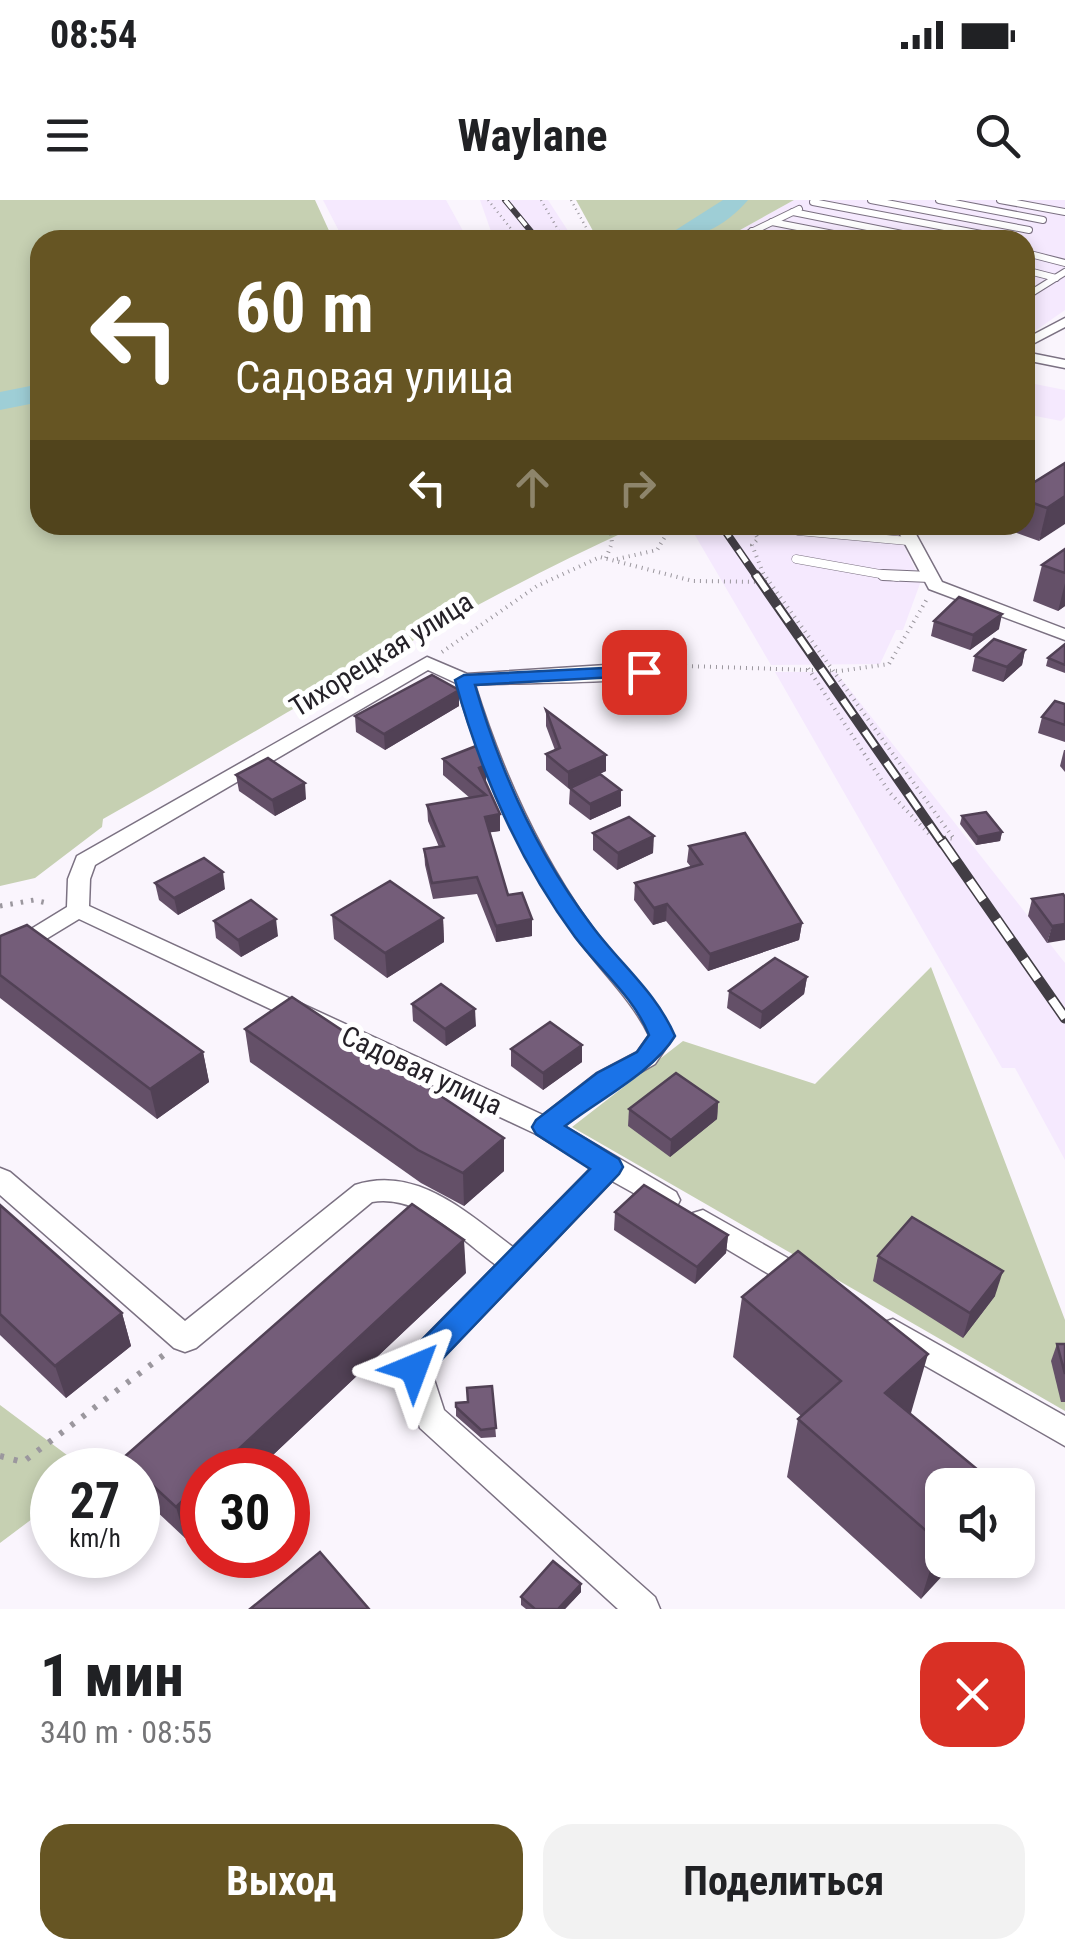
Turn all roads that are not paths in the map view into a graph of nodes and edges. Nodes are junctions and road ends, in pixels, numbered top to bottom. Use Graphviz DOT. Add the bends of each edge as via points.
graph roads {
  1 [pos="871,200"];
  2 [pos="939,200"];
  3 [pos="1000,200"];
  4 [pos="815,201"];
  5 [pos="1056,210"];
  6 [pos="792,212"];
  7 [pos="1065,212"];
  8 [pos="1042,220"];
  9 [pos="772,222"];
  10 [pos="754,230"];
  11 [pos="813,230"];
  12 [pos="882,230"];
  13 [pos="963,230"];
  14 [pos="1029,230"];
  15 [pos="1035,256"];
  16 [pos="1065,263"];
  17 [pos="1065,272"];
  18 [pos="1035,273"];
  19 [pos="1056,278"];
  20 [pos="1036,290"];
  21 [pos="1065,322"];
  22 [pos="1035,338"];
  23 [pos="1035,358"];
  24 [pos="1065,364"];
  25 [pos="906,535"];
  26 [pos="796,558"];
  27 [pos="932,581"];
  28 [pos="1065,635"];
  29 [pos="668,668"];
  30 [pos="464,680"];
  31 [pos="78,910"];
  32 [pos="0,958"];
  33 [pos="545,1127"];
  34 [pos="609,1167"];
  35 [pos="0,1179"];
  36 [pos="514,1263"];
  37 [pos="828,1295"];
  38 [pos="862,1314"];
  39 [pos="1065,1432"];
  40 [pos="643,1609"];
  1 -- 14 [label="lane"];
  2 -- 8 [label="lane"];
  3 -- 5 [label="lane"];
  4 -- 6 [label="lane"];
  4 -- 13 [label="lane"];
  5 -- 7 [label="lane"];
  5 -- 8 [label="lane"];
  6 -- 9 [label="lane"];
  6 -- 12 [label="lane"];
  8 -- 14 [label="lane"];
  9 -- 10 [label="lane"];
  9 -- 11 [label="lane"];
  15 -- 16 [label="lane"];
  17 -- 19 [label="lane"];
  18 -- 19 [label="lane"];
  19 -- 20 [label="lane"];
  21 -- 22 [label="street"];
  23 -- 24 [label="street"];
  25 -- 27 [label="street"];
  26 -- 27 [label="lane"];
  27 -- 28 [label="street"];
  29 -- 30 [label="street" via="618,676"];
  30 -- 31 [label="street, Тихорецкая улица" via="427,663 86,861"];
  30 -- 33 [label="street" via="515,820 582,930 653,1014 662,1036 646,1058"];
  31 -- 32 [label="street"];
  31 -- 33 [label="street, Садовая улица"];
  33 -- 34 [label="street, Садовая улица"];
  34 -- 36 [label="street"];
  34 -- 37 [label="street, Садовая улица"];
  35 -- 36 [label="street" via="184,1338 365,1193 383,1187 410,1192"];
  36 -- 40 [label="street" via="414,1368 431,1418"];
  38 -- 39 [label="street"];
}
